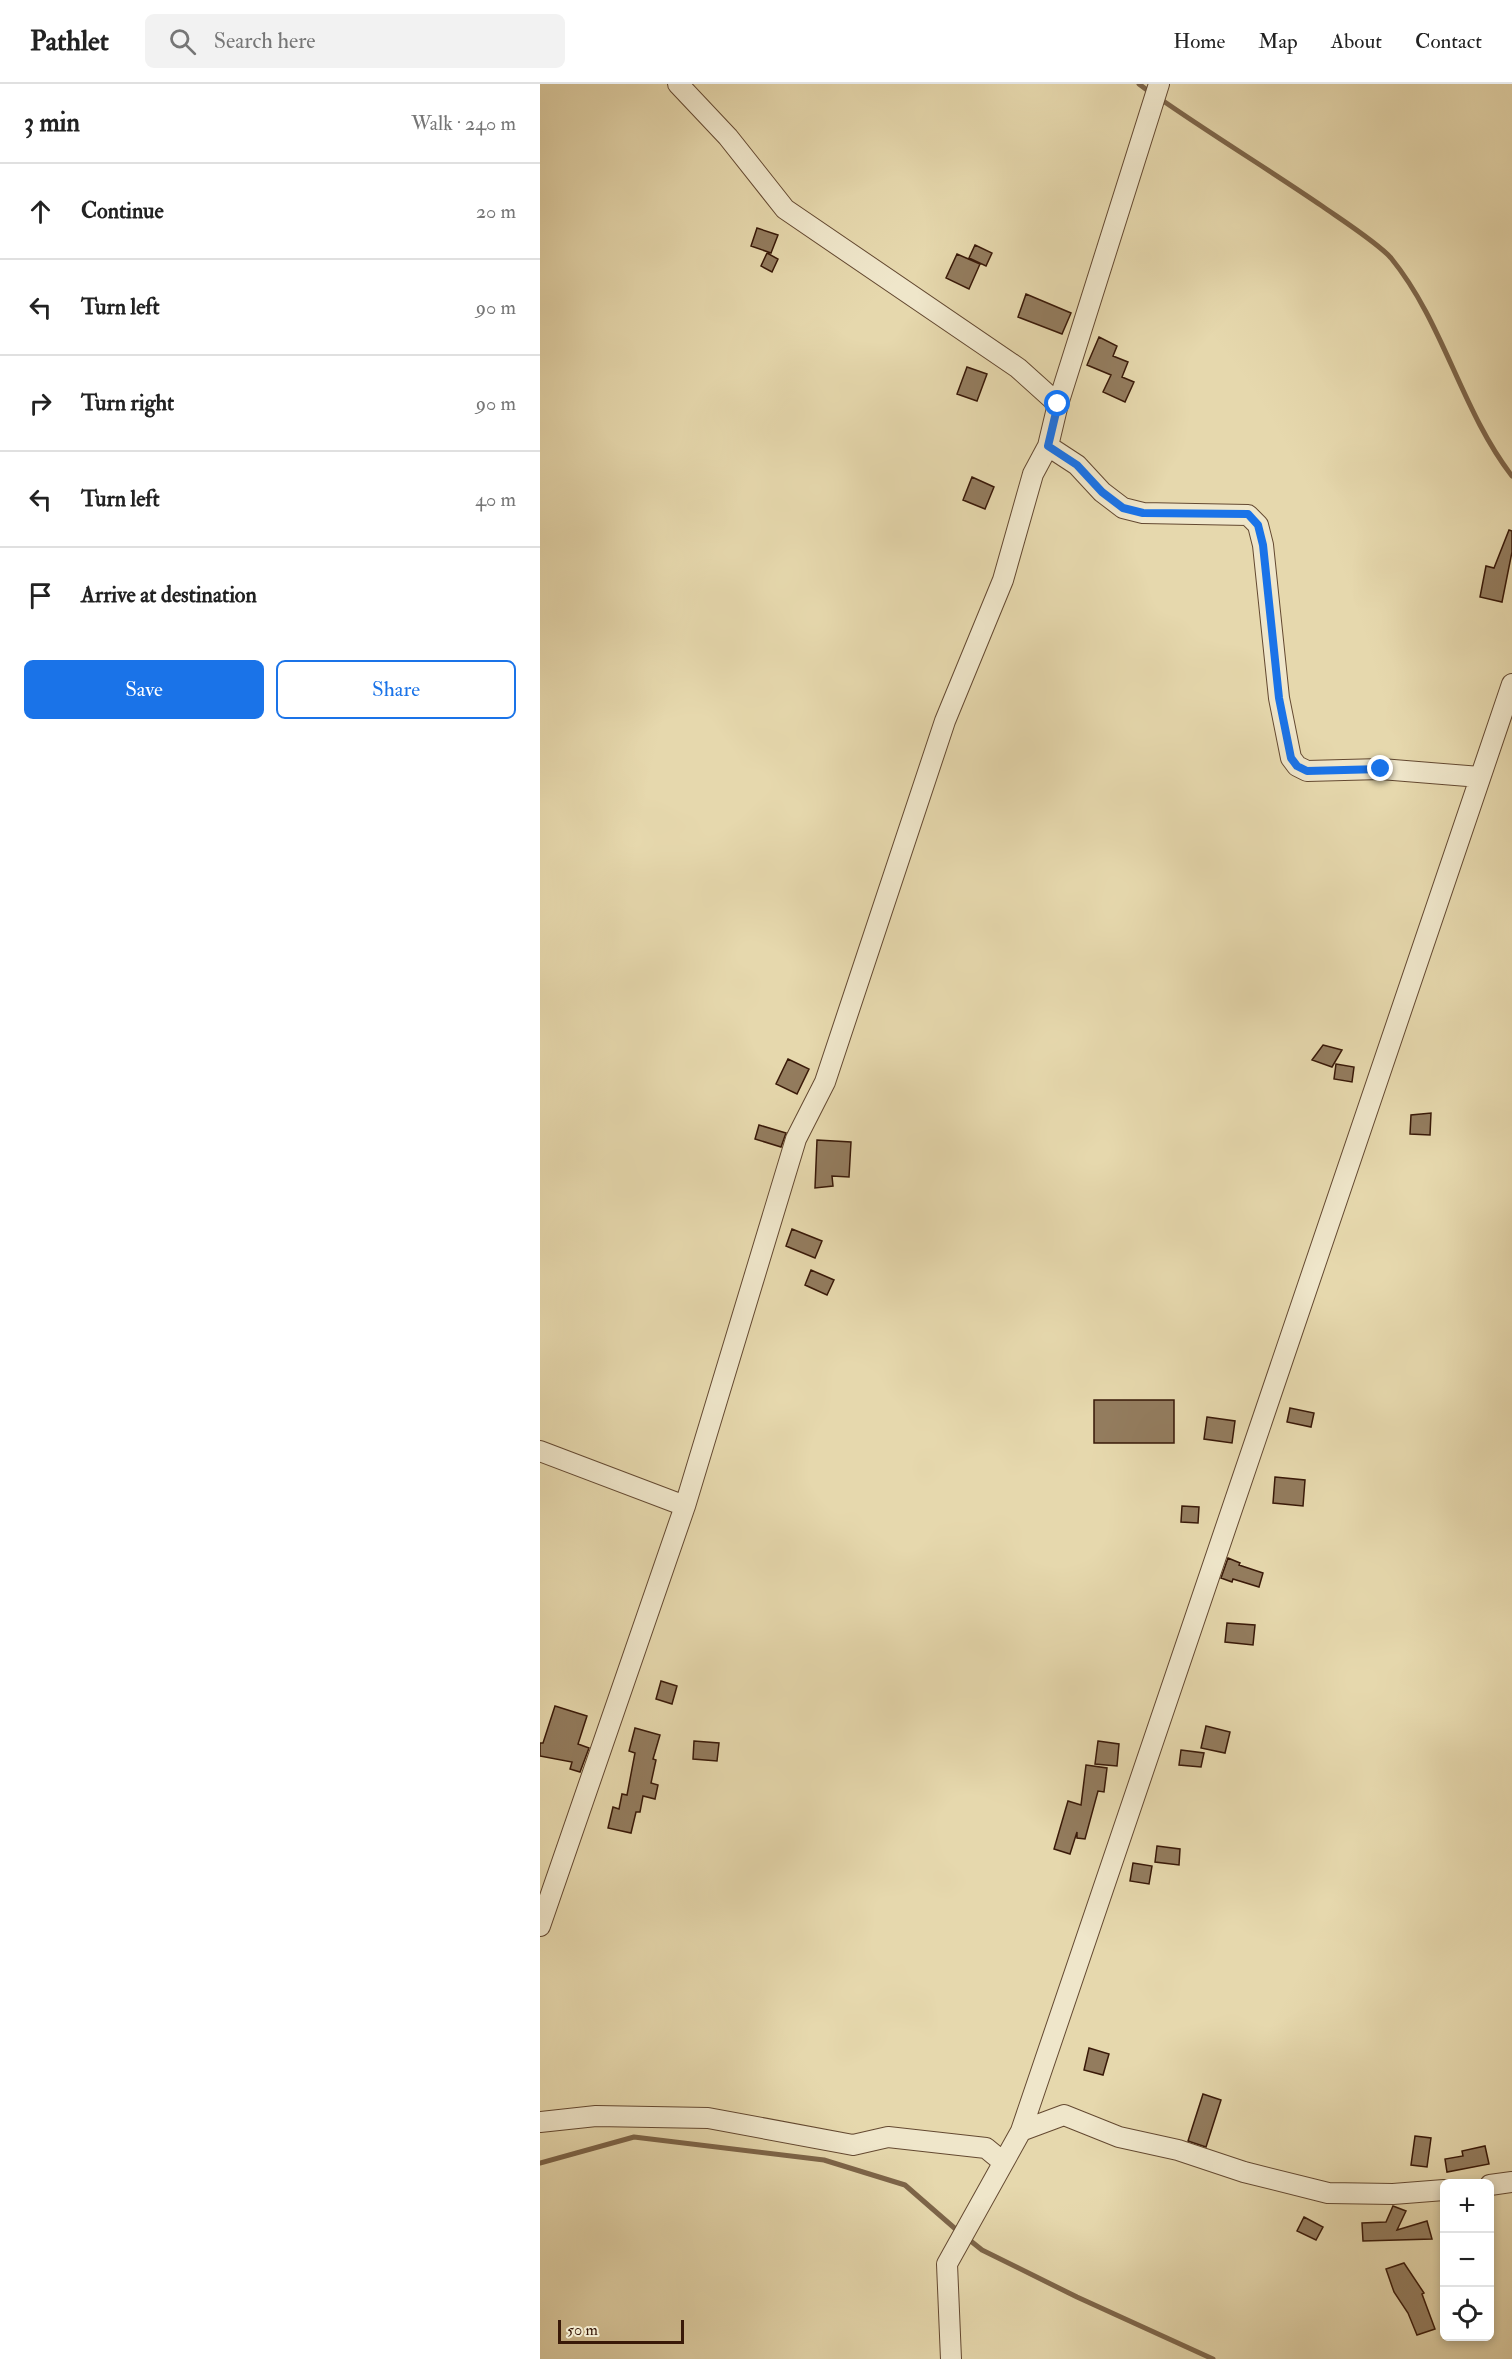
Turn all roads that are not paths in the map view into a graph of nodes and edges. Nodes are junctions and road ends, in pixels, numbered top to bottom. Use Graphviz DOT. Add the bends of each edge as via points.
graph roads {
  1 [pos="678,84"];
  2 [pos="1159,84"];
  3 [pos="1058,404"];
  4 [pos="1048,446"];
  5 [pos="1512,684"];
  6 [pos="1480,777"];
  7 [pos="540,1451"];
  8 [pos="685,1506"];
  9 [pos="540,1926"];
  10 [pos="540,2122"];
  11 [pos="1021,2131"];
  12 [pos="1003,2162"];
  13 [pos="1512,2182"];
  14 [pos="1494,2184"];
  15 [pos="1440,2190"];
  16 [pos="951,2359"];
  1 -- 3 [label="street" via="728,137 785,209 1018,368"];
  2 -- 3 [label="street"];
  3 -- 4 [label="street"];
  4 -- 6 [label="street" via="1077,465 1123,508 1143,513 1248,514 1258,525 1279,698 1291,758 1297,766 1307,771 1381,769"];
  4 -- 8 [label="street" via="1034,474 1003,580 945,722 825,1082 796,1138"];
  5 -- 6 [label="street"];
  6 -- 11 [label="street"];
  7 -- 8 [label="street"];
  8 -- 9 [label="street"];
  10 -- 12 [label="street" via="596,2116 708,2118 853,2145 888,2137 986,2148"];
  11 -- 12 [label="street"];
  11 -- 15 [label="street" via="1064,2115 1119,2137 1328,2193"];
  12 -- 16 [label="street" via="947,2264"];
  13 -- 14 [label="street"];
}
